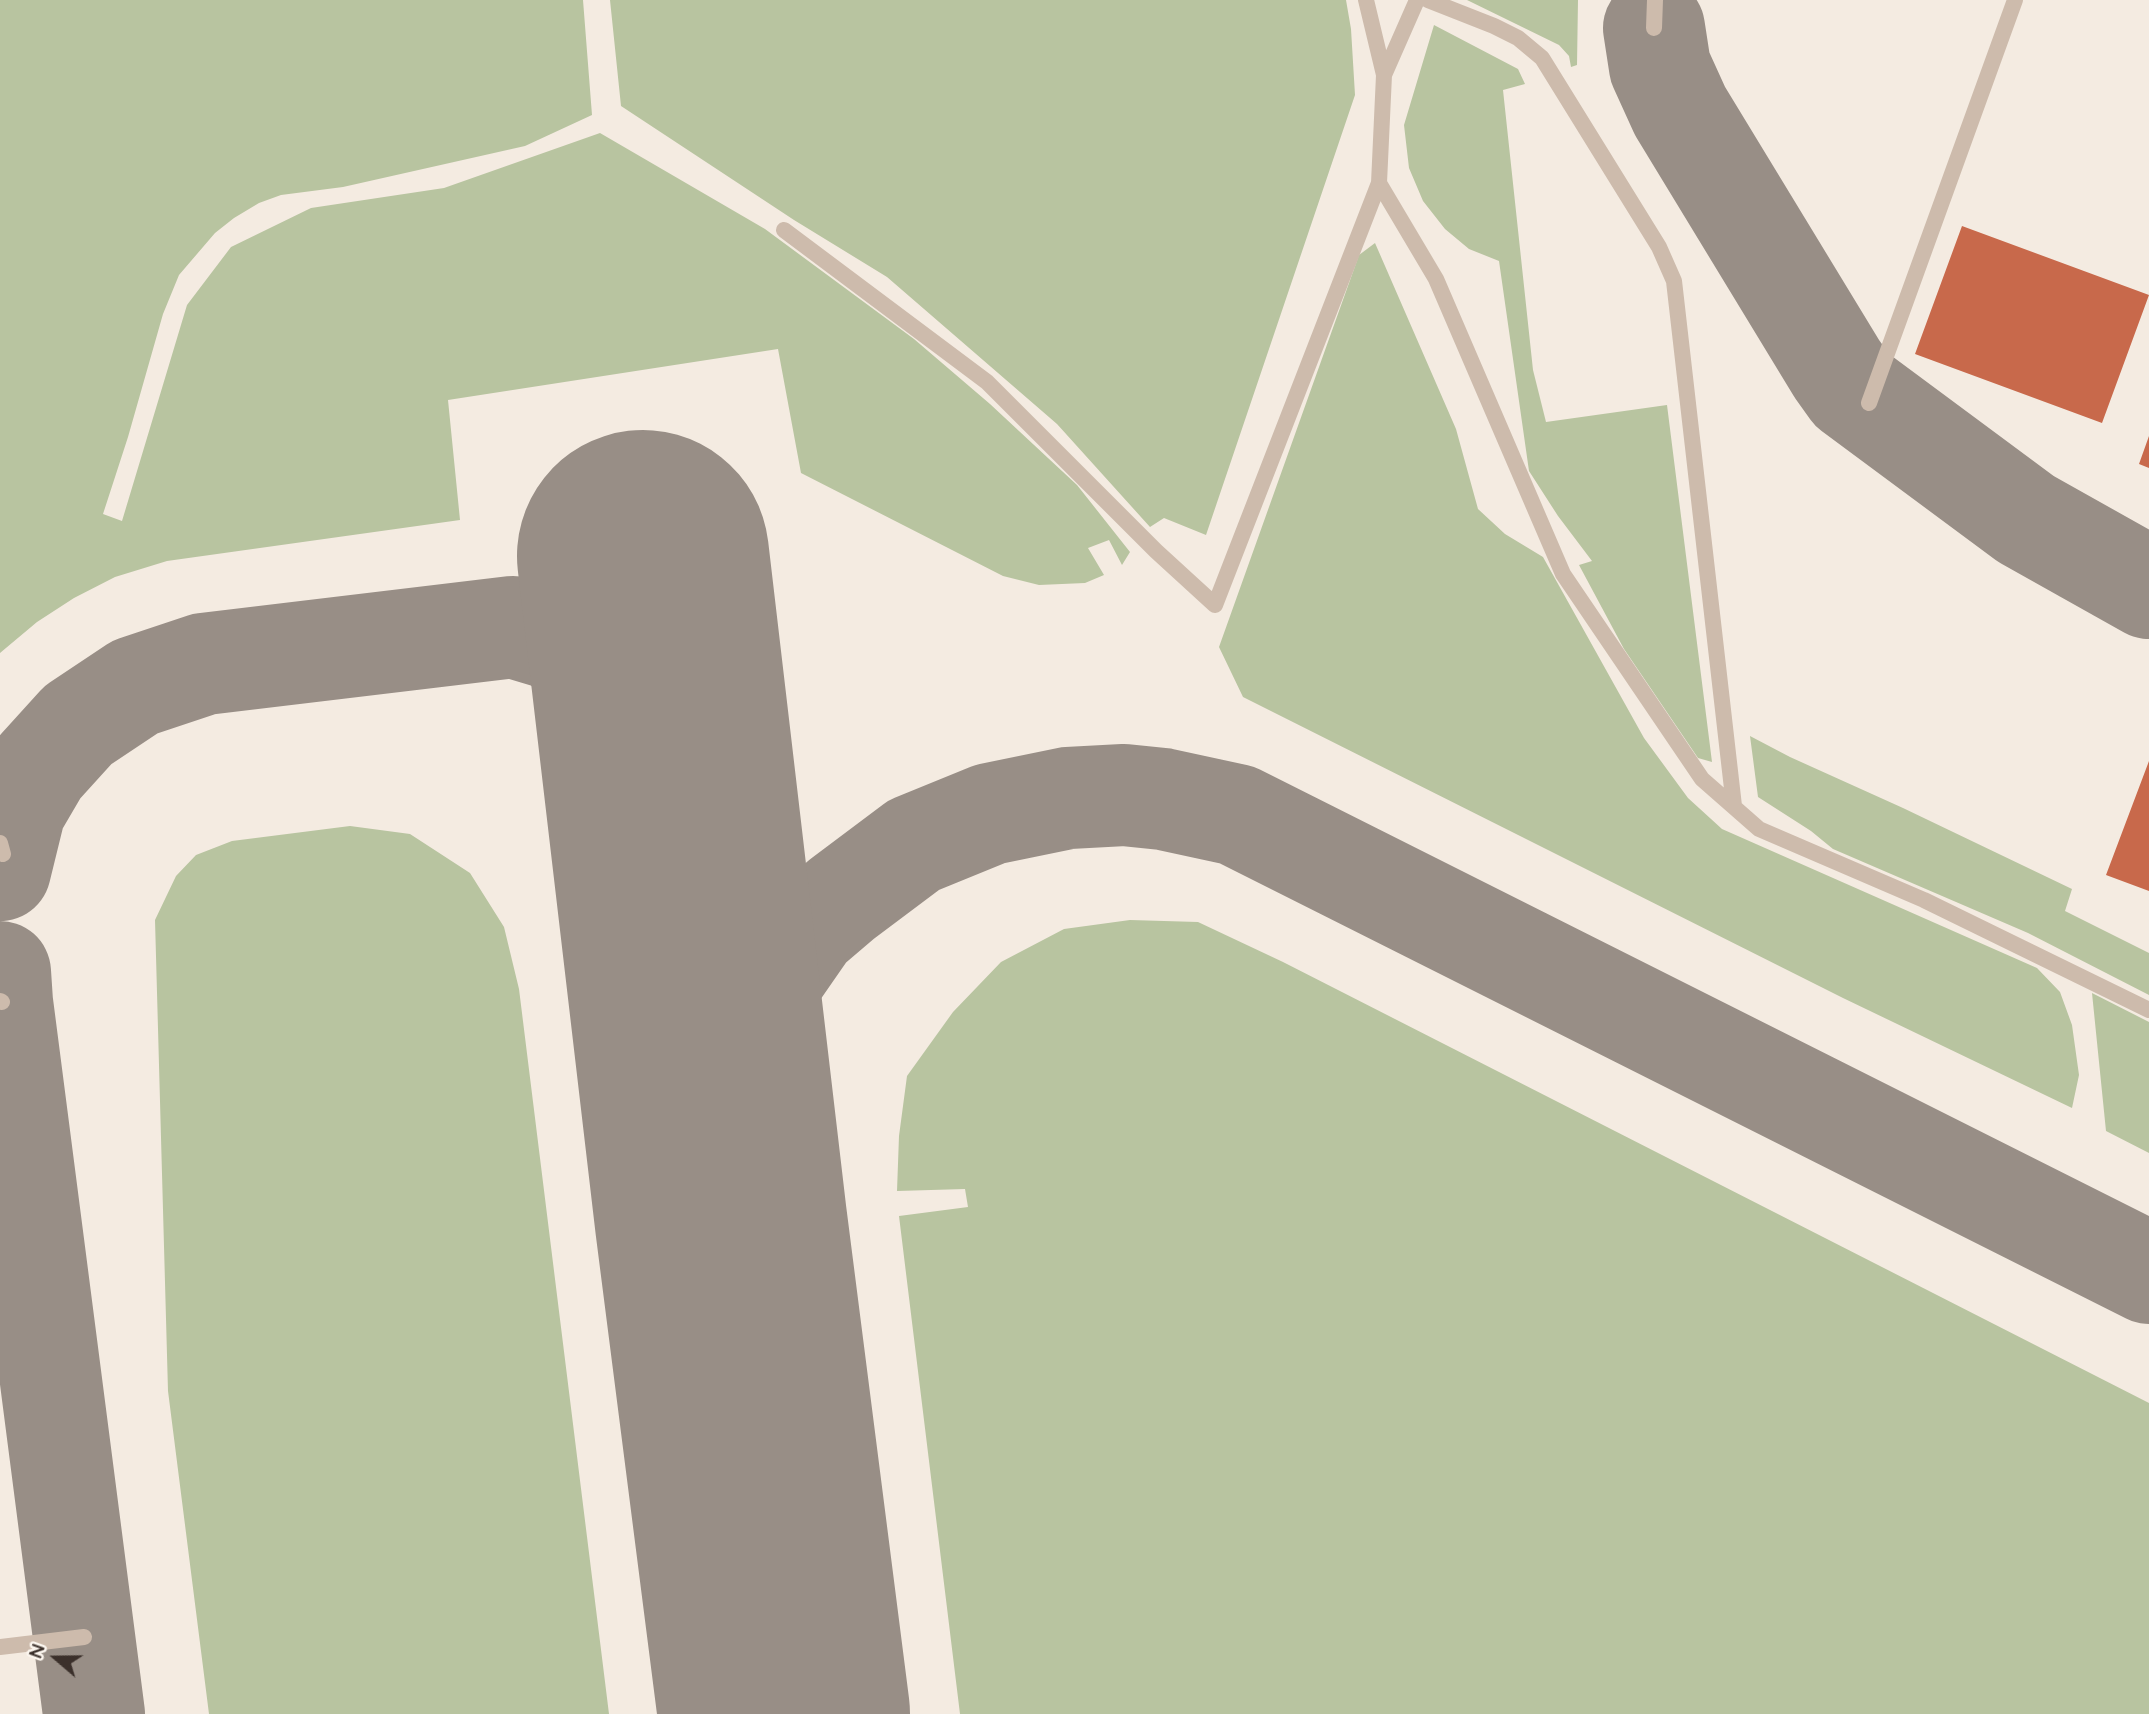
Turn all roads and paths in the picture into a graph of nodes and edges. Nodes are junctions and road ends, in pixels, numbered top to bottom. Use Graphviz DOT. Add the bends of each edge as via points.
graph roads {
  1 [pos="1367,0"];
  2 [pos="1417,0"];
  3 [pos="1428,0"];
  4 [pos="1655,0"];
  5 [pos="2015,0"];
  6 [pos="1654,29"];
  7 [pos="1384,75"];
  8 [pos="1379,183"];
  9 [pos="784,230"];
  10 [pos="1869,403"];
  11 [pos="1734,806"];
  12 [pos="2149,1010"];
  13 [pos="84,1637"];
  14 [pos="0,1647"];
  1 -- 7 [label="lane"];
  2 -- 7 [label="lane"];
  3 -- 11 [label="lane" via="1518,38 1542,58 1659,247 1674,281"];
  4 -- 6 [label="lane"];
  5 -- 10 [label="lane"];
  7 -- 8 [label="lane"];
  8 -- 9 [label="lane" via="1215,606 987,382"];
  8 -- 11 [label="lane" via="1436,279 1563,574 1702,779"];
  11 -- 12 [label="lane" via="1759,830 1924,900"];
  13 -- 14 [label="lane"];
}
